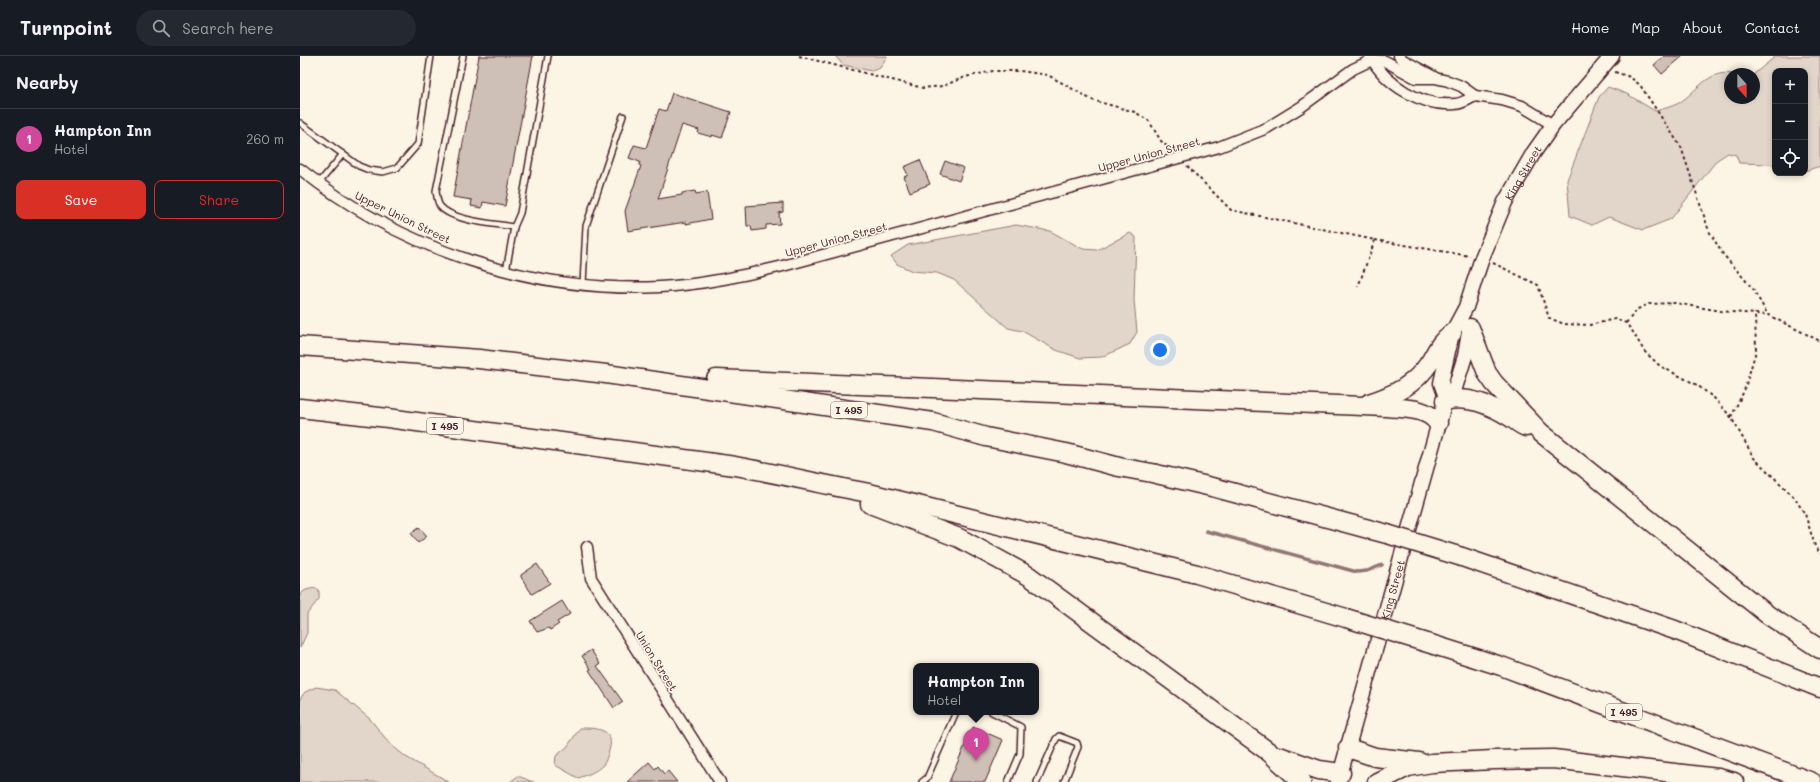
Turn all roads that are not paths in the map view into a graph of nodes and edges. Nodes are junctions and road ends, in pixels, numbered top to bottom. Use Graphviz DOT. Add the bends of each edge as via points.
graph roads {
  1 [pos="431,56"];
  2 [pos="463,56"];
  3 [pos="548,56"];
  4 [pos="1399,56"];
  5 [pos="1612,56"];
  6 [pos="1371,58"];
  7 [pos="1435,78"];
  8 [pos="1475,96"];
  9 [pos="623,116"];
  10 [pos="300,123"];
  11 [pos="1553,125"];
  12 [pos="343,154"];
  13 [pos="300,169"];
  14 [pos="319,184"];
  15 [pos="514,226"];
  16 [pos="506,271"];
  17 [pos="583,284"];
  18 [pos="1466,307"];
  19 [pos="1470,328"];
  20 [pos="1452,333"];
  21 [pos="300,346"];
  22 [pos="606,374"];
  23 [pos="1446,399"];
  24 [pos="1359,406"];
  25 [pos="300,408"];
  26 [pos="1438,423"];
  27 [pos="1540,432"];
  28 [pos="735,466"];
  29 [pos="587,547"];
  30 [pos="1820,649"];
  31 [pos="1820,688"];
  32 [pos="955,715"];
  33 [pos="998,715"];
  34 [pos="1348,748"];
  35 [pos="1269,752"];
  36 [pos="1432,763"];
  37 [pos="1339,778"];
  38 [pos="720,782"];
  39 [pos="922,782"];
  40 [pos="1008,782"];
  41 [pos="1037,782"];
  42 [pos="1064,782"];
  43 [pos="1302,782"];
  44 [pos="1377,782"];
  45 [pos="1734,782"];
  46 [pos="1812,782"];
  1 -- 12 [label="lane" via="418,144 408,157 398,168 383,172 359,166"];
  2 -- 15 [label="lane" via="436,191 437,198 446,212 480,222"];
  3 -- 15 [label="lane" via="520,213"];
  4 -- 7 [label="street"];
  5 -- 11 [label="main road, King Street"];
  6 -- 7 [label="street" via="1385,61 1416,78"];
  6 -- 8 [label="street" via="1386,77 1412,96 1440,104 1457,105"];
  6 -- 17 [label="street, Upper Union Street" via="1266,128 1236,141 1179,158 737,277 659,287"];
  7 -- 8 [label="street" via="1461,86"];
  8 -- 11 [label="street" via="1522,106"];
  9 -- 17 [label="lane" via="586,226"];
  10 -- 12 [label="lane"];
  11 -- 18 [label="main road, King Street" via="1517,180 1496,222"];
  12 -- 14 [label="lane"];
  13 -- 14 [label="street, Upper Union Street"];
  14 -- 16 [label="street, Upper Union Street" via="362,213 429,246"];
  15 -- 16 [label="lane"];
  16 -- 17 [label="street, Upper Union Street"];
  18 -- 19 [label="main road, King Street"];
  18 -- 20 [label="main road, King Street"];
  19 -- 23 [label="main road, King Street" via="1455,388"];
  19 -- 27 [label="highway" via="1487,373 1501,392"];
  20 -- 23 [label="main road, King Street" via="1441,383"];
  20 -- 24 [label="highway" via="1441,341 1429,363 1413,383 1398,392"];
  21 -- 22 [label="highway, I 495" via="479,359"];
  22 -- 24 [label="highway"];
  22 -- 31 [label="highway, I 495, bridge" via="934,422 1216,488 1387,534 1462,558 1675,630"];
  23 -- 26 [label="main road, King Street"];
  23 -- 27 [label="highway" via="1465,398 1483,404 1523,426"];
  24 -- 26 [label="highway" via="1422,411 1434,417"];
  25 -- 28 [label="highway, I 495"];
  26 -- 34 [label="main road, King Street"];
  27 -- 30 [label="highway" via="1762,610"];
  28 -- 35 [label="highway" via="879,507 959,538 1028,576"];
  28 -- 46 [label="highway, I 495, bridge" via="869,493 1197,574 1501,666"];
  29 -- 38 [label="street, Union Street" via="591,578"];
  32 -- 39 [label="lane" via="927,778"];
  33 -- 40 [label="lane" via="1021,727 1020,754"];
  34 -- 36 [label="highway" via="1375,757"];
  34 -- 37 [label="main road, King Street"];
  35 -- 37 [label="highway"];
  35 -- 43 [label="highway"];
  36 -- 44 [label="highway" via="1408,767"];
  36 -- 45 [label="highway" via="1553,759"];
  41 -- 42 [label="lane" via="1059,736 1077,743 1077,751"];
}
